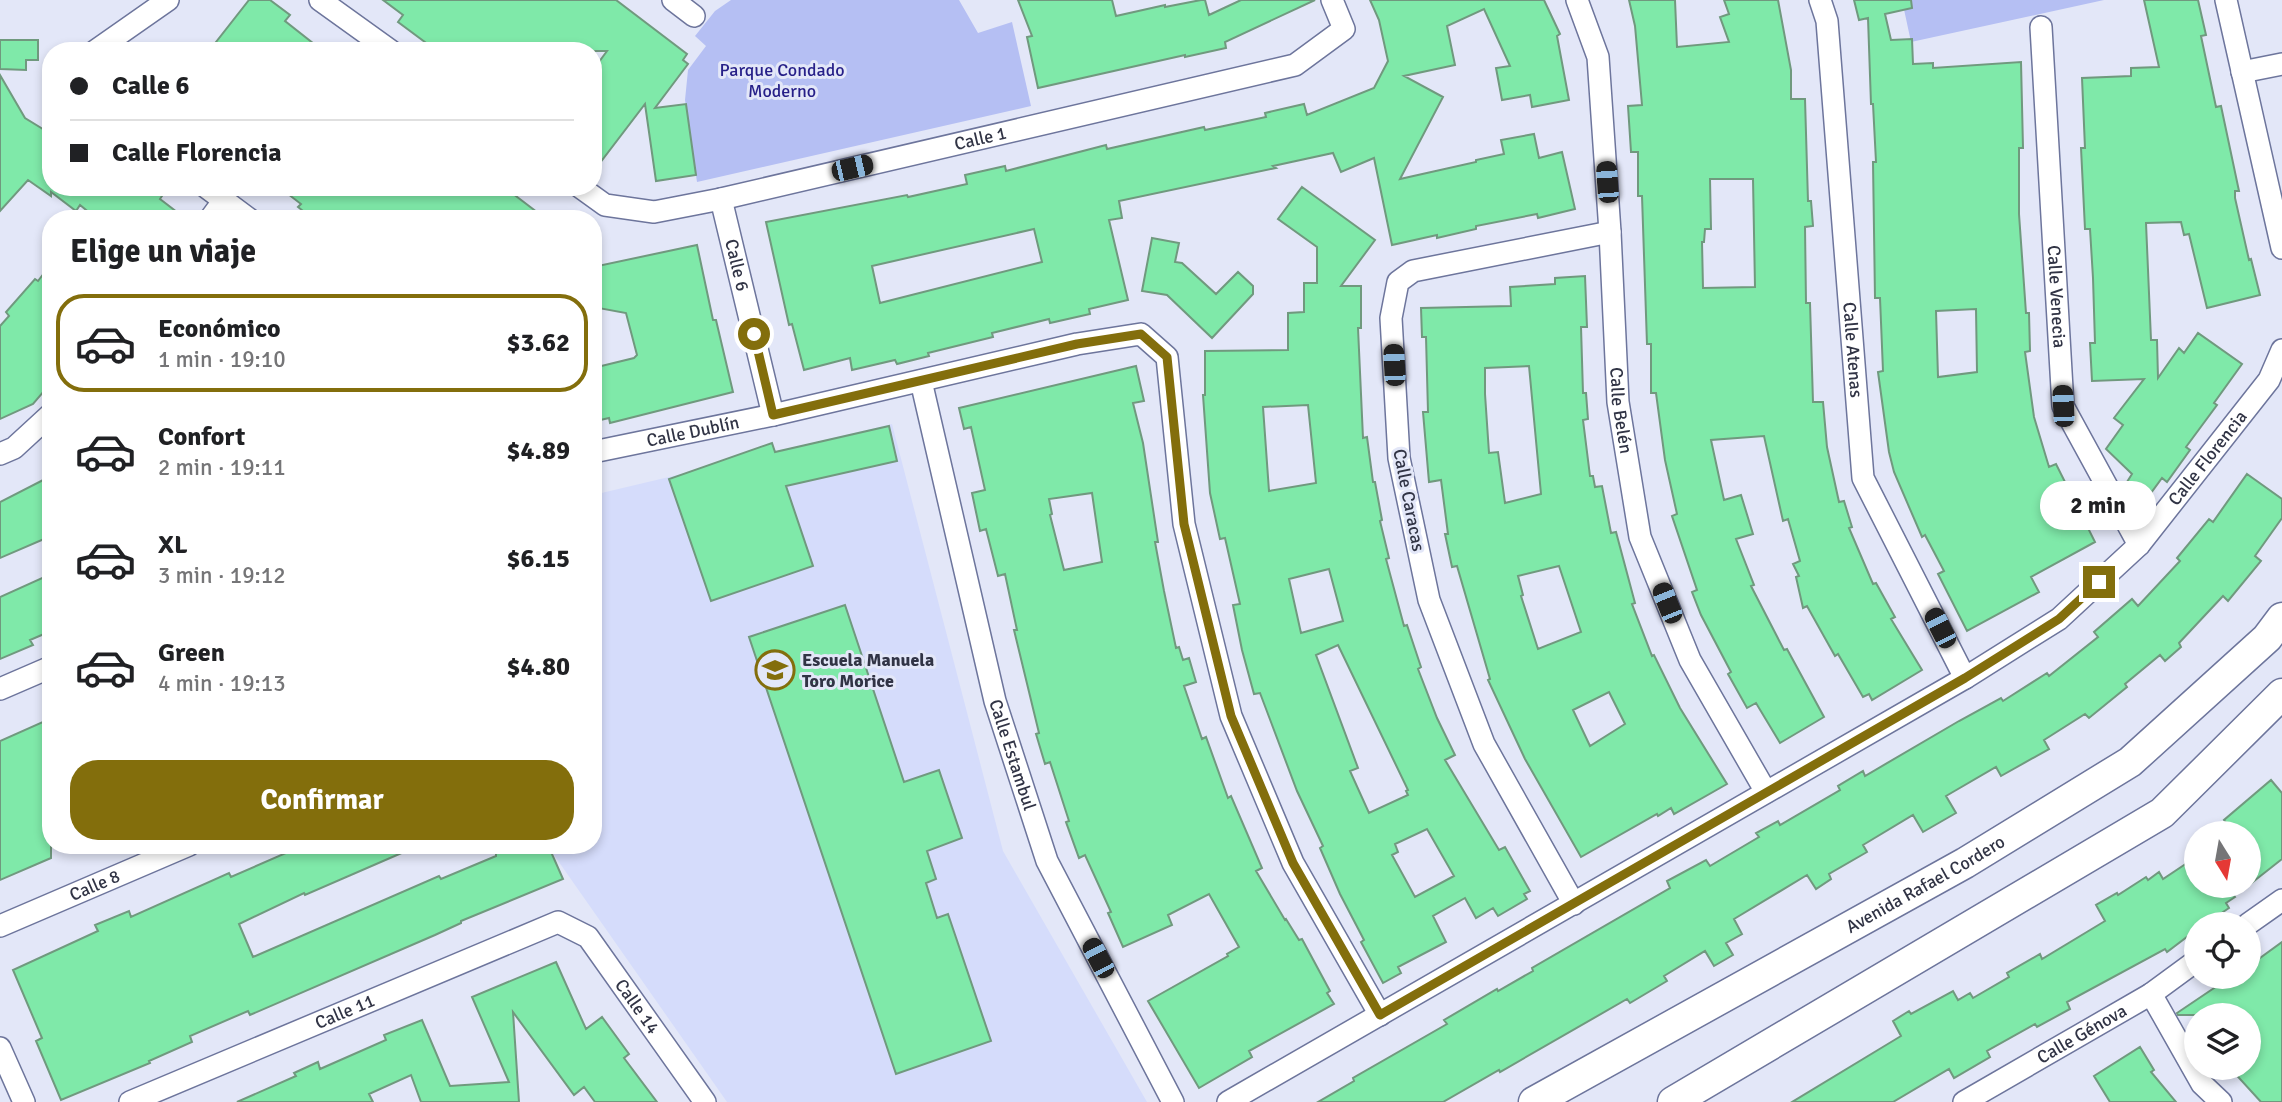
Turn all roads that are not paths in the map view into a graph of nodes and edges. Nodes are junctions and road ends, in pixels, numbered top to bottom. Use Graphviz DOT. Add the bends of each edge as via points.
graph roads {
  1 [pos="168,0"];
  2 [pos="320,0"];
  3 [pos="673,0"];
  4 [pos="1332,0"];
  5 [pos="1577,0"];
  6 [pos="1820,0"];
  7 [pos="2226,0"];
  8 [pos="694,16"];
  9 [pos="2041,27"];
  10 [pos="108,42"];
  11 [pos="378,42"];
  12 [pos="2282,64"];
  13 [pos="2242,72"];
  14 [pos="218,196"];
  15 [pos="592,196"];
  16 [pos="721,199"];
  17 [pos="224,200"];
  18 [pos="217,210"];
  19 [pos="237,210"];
  20 [pos="1611,232"];
  21 [pos="2282,248"];
  22 [pos="2282,350"];
  23 [pos="921,381"];
  24 [pos="773,415"];
  25 [pos="42,422"];
  26 [pos="602,450"];
  27 [pos="0,454"];
  28 [pos="2139,545"];
  29 [pos="2282,618"];
  30 [pos="42,671"];
  31 [pos="1965,678"];
  32 [pos="0,689"];
  33 [pos="2282,694"];
  34 [pos="1766,792"];
  35 [pos="168,854"];
  36 [pos="2282,900"];
  37 [pos="1574,904"];
  38 [pos="2261,915"];
  39 [pos="558,922"];
  40 [pos="0,926"];
  41 [pos="2184,970"];
  42 [pos="2151,994"];
  43 [pos="1380,1015"];
  44 [pos="0,1048"];
  45 [pos="24,1102"];
  46 [pos="130,1102"];
  47 [pos="705,1102"];
  48 [pos="1173,1102"];
  49 [pos="1228,1102"];
  50 [pos="1534,1102"];
  51 [pos="1673,1102"];
  52 [pos="1964,1102"];
  53 [pos="2221,1102"];
  1 -- 10 [label="street"];
  2 -- 11 [label="street"];
  3 -- 8 [label="street"];
  4 -- 16 [label="street, Calle 1" via="1344,29 1295,65"];
  5 -- 20 [label="street, Calle Belén" via="1598,57"];
  6 -- 31 [label="street, Calle Atenas" via="1827,21 1863,478"];
  7 -- 13 [label="street"];
  9 -- 28 [label="street, Calle Venecia" via="2063,406"];
  12 -- 13 [label="street"];
  13 -- 21 [label="street"];
  14 -- 17 [label="street"];
  15 -- 16 [label="street, Calle 1" via="605,205 654,212"];
  16 -- 24 [label="street, Calle 6"];
  17 -- 18 [label="street"];
  17 -- 19 [label="street"];
  20 -- 34 [label="street, Calle Belén" via="1618,402 1640,537 1690,660"];
  20 -- 37 [label="street, Calle Caracas" via="1413,271 1398,282 1391,318 1399,458 1429,600 1484,744"];
  22 -- 28 [label="street, Calle Florencia" via="2269,380"];
  23 -- 24 [label="street, Calle Dublín"];
  23 -- 43 [label="street, Calle Dublín" via="1077,344 1141,334 1167,357 1184,524 1231,716 1293,863"];
  23 -- 48 [label="street, Calle Estambul" via="995,701 1048,861"];
  24 -- 26 [label="street, Calle Dublín"];
  25 -- 27 [label="street" via="14,448"];
  28 -- 31 [label="street, Calle Florencia" via="2059,619"];
  29 -- 50 [label="main road, Avenida Rafael Cordero" via="2267,638 2130,762 1965,863"];
  30 -- 32 [label="street"];
  31 -- 34 [label="street, Calle Florencia"];
  33 -- 51 [label="main road" via="2162,813"];
  34 -- 37 [label="street, Calle Florencia"];
  35 -- 40 [label="street, Calle 8"];
  36 -- 38 [label="street"];
  37 -- 43 [label="street, Calle Florencia"];
  39 -- 46 [label="street, Calle 11"];
  39 -- 47 [label="street, Calle 14" via="588,937"];
  41 -- 42 [label="street, Calle Génova"];
  42 -- 52 [label="street, Calle Génova"];
  42 -- 53 [label="street" via="2202,1084"];
  43 -- 49 [label="street, Calle Florencia"];
  44 -- 45 [label="street"];
}
